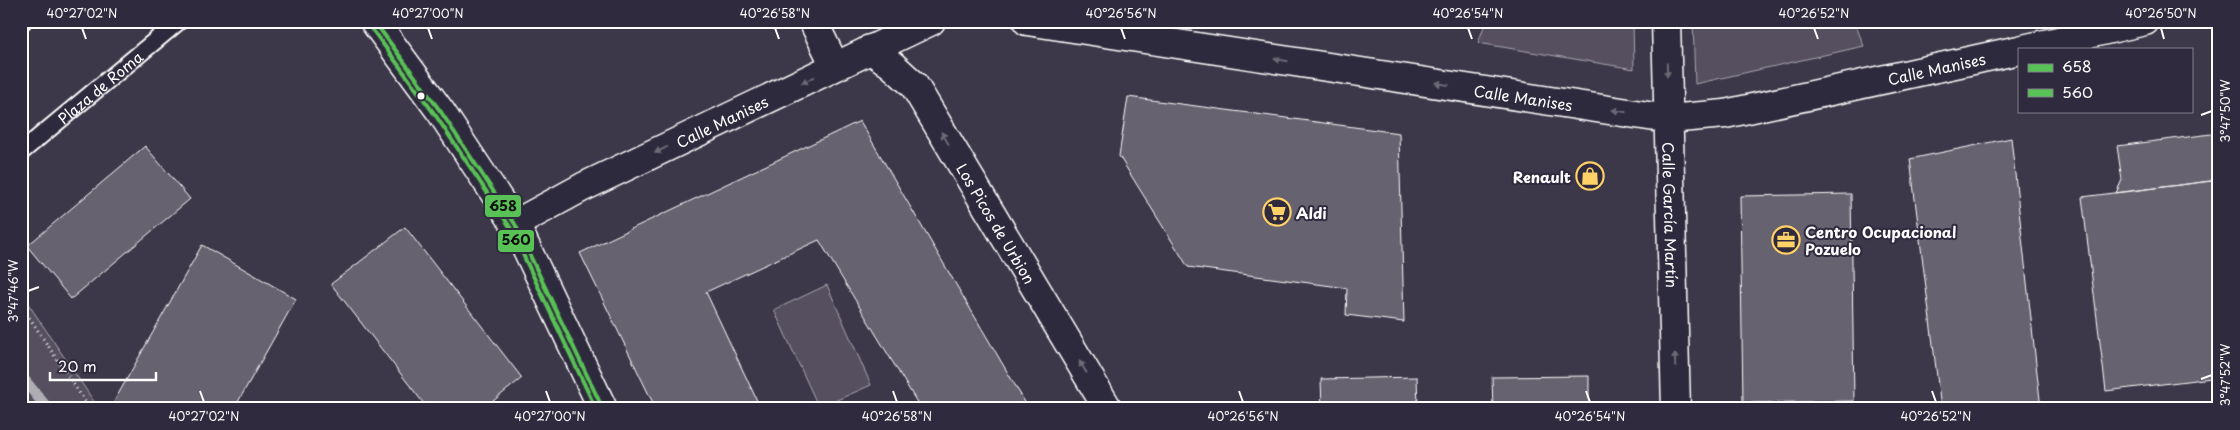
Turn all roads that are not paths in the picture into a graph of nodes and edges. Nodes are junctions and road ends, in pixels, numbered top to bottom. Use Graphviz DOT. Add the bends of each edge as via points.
graph roads {
  1 [pos="179,21"];
  2 [pos="374,21"];
  3 [pos="813,21"];
  4 [pos="931,21"];
  5 [pos="1027,21"];
  6 [pos="1666,21"];
  7 [pos="2145,21"];
  8 [pos="2027,48"];
  9 [pos="870,50"];
  10 [pos="2018,50"];
  11 [pos="838,65"];
  12 [pos="1668,118"];
  13 [pos="21,152"];
  14 [pos="515,224"];
  15 [pos="603,409"];
  16 [pos="1108,409"];
  17 [pos="1676,409"];
  1 -- 13 [label="lane, Plaza de Roma"];
  2 -- 14 [label="street" via="441,112"];
  3 -- 11 [label="street" via="831,58"];
  4 -- 9 [label="street, Calle Manises"];
  12 -- 5 [label="street, Calle Manises, one-way"];
  6 -- 12 [label="street, Calle García Martín, one-way"];
  7 -- 8 [label="street"];
  9 -- 11 [label="street, Calle Manises"];
  16 -- 9 [label="street, Los Picos de Urbion, one-way" via="914,85"];
  10 -- 12 [label="street, Calle Manises" via="1725,114"];
  11 -- 14 [label="street, Calle Manises, one-way" via="582,187"];
  17 -- 12 [label="street, Calle García Martín, one-way"];
  14 -- 15 [label="street"];
}
